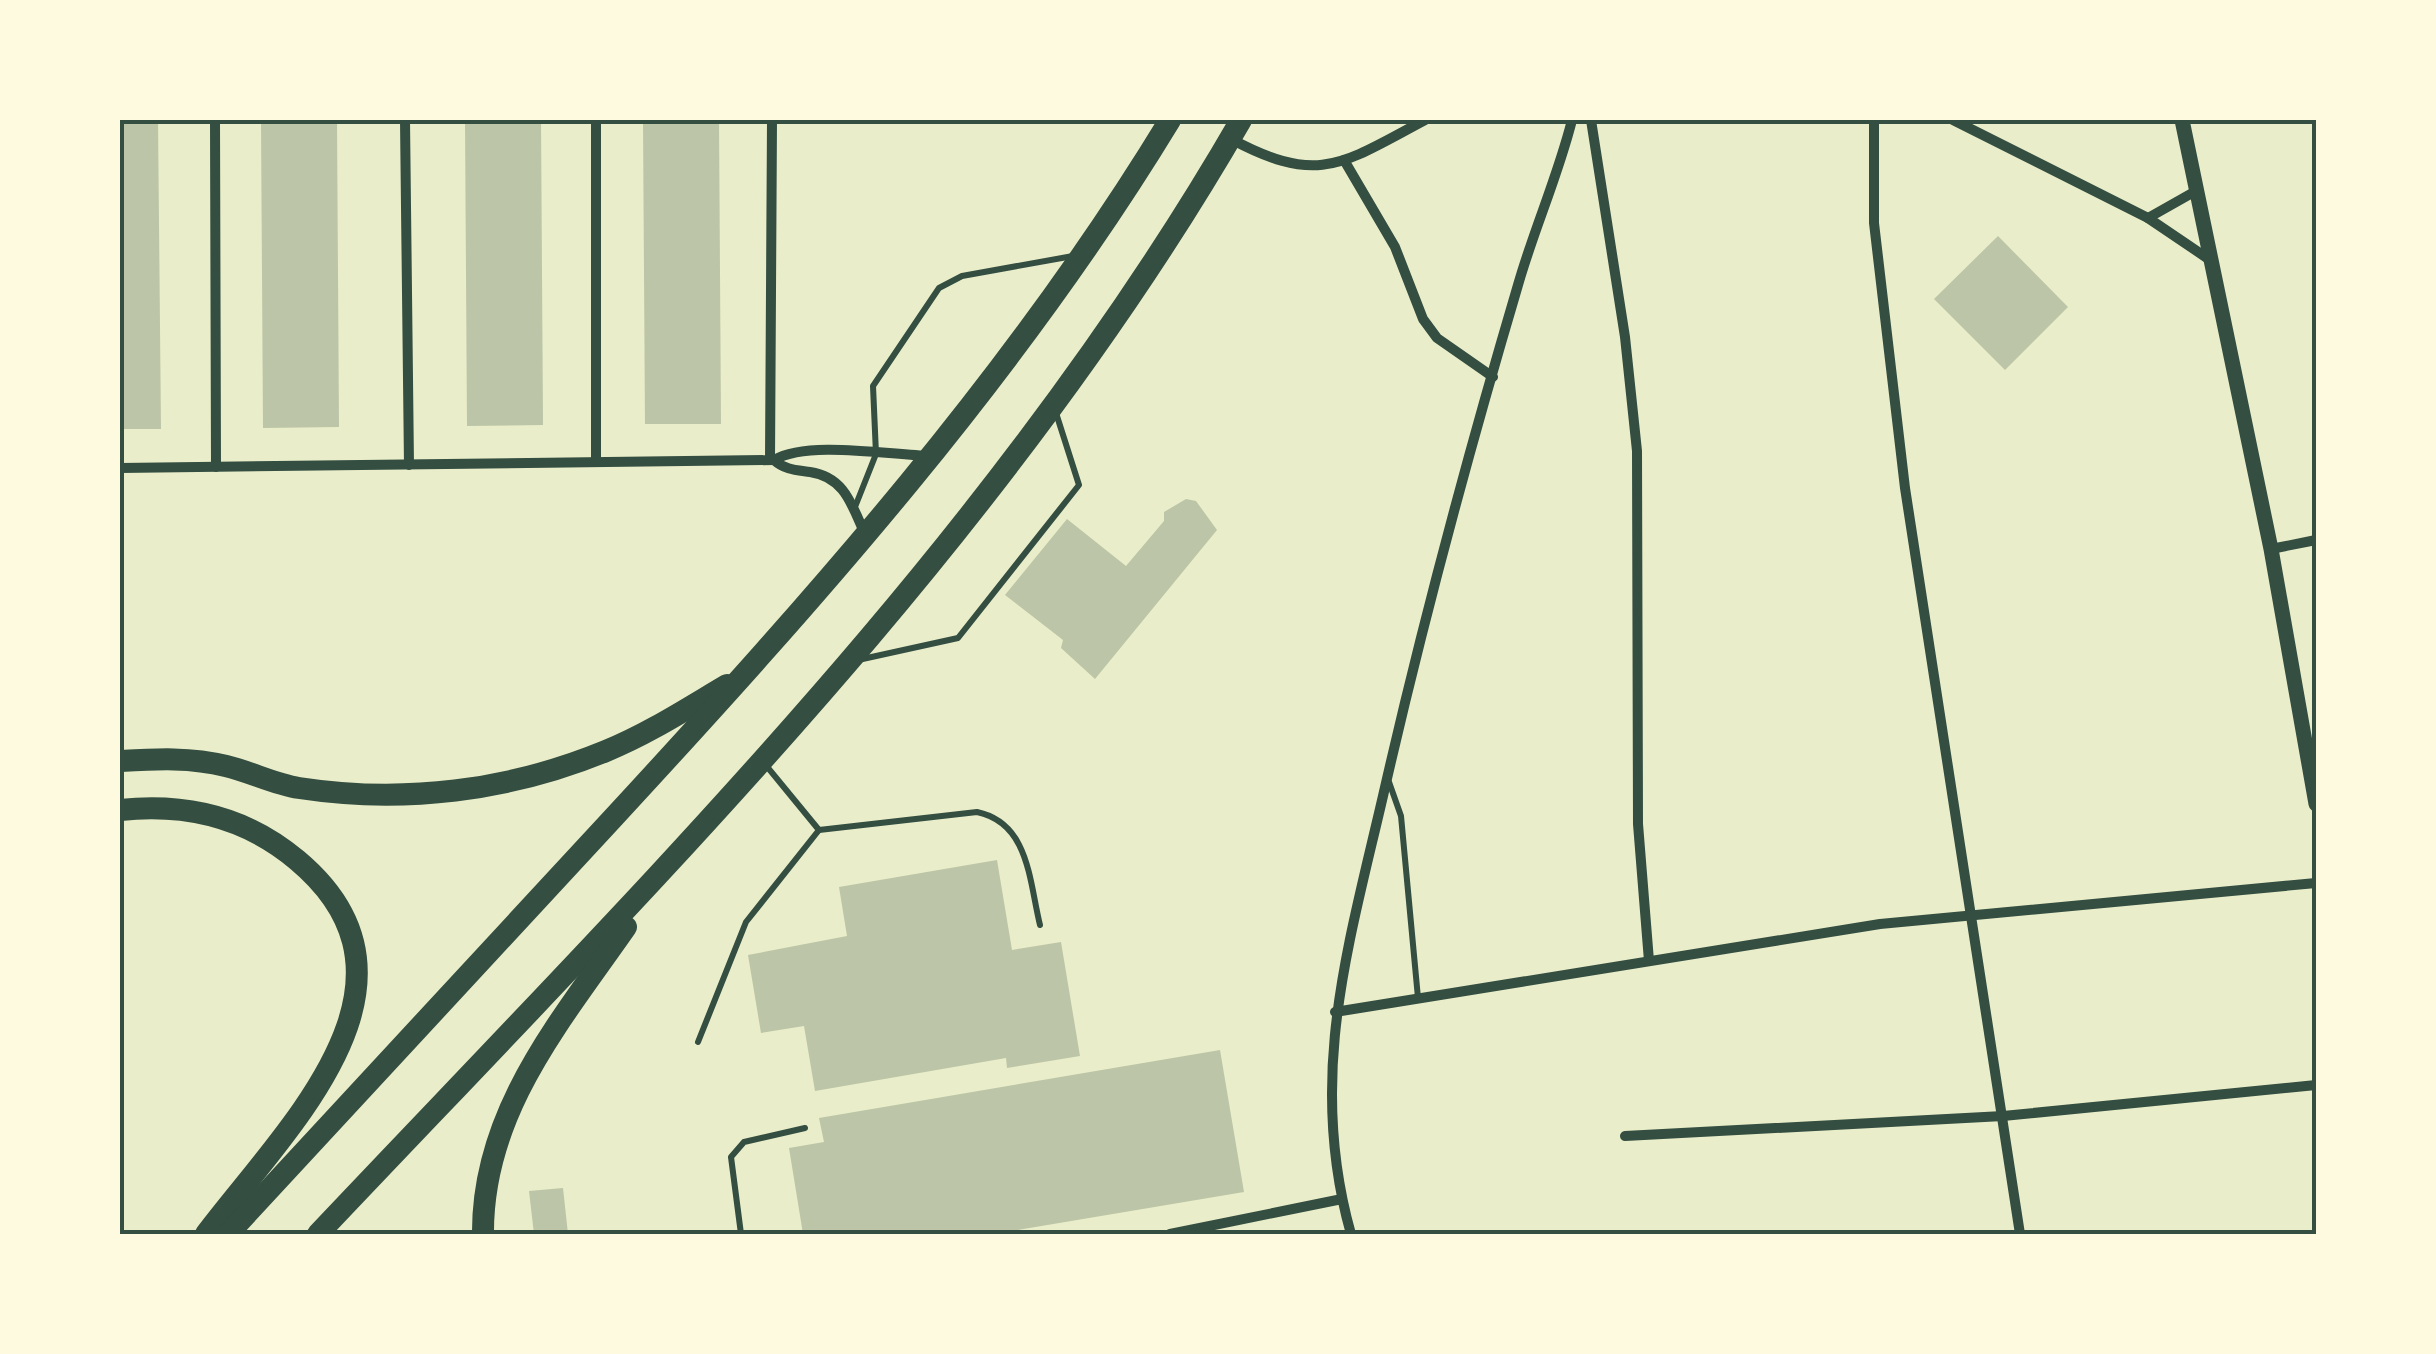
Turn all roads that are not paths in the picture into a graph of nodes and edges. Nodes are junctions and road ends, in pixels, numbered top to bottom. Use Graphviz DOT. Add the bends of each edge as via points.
graph roads {
  1 [pos="215,120"];
  2 [pos="405,120"];
  3 [pos="596,120"];
  4 [pos="772,120"];
  5 [pos="1425,120"];
  6 [pos="1572,120"];
  7 [pos="1591,120"];
  8 [pos="1874,120"];
  9 [pos="1953,120"];
  10 [pos="2182,120"];
  11 [pos="1169,121"];
  12 [pos="1235,130"];
  13 [pos="1344,160"];
  14 [pos="2194,192"];
  15 [pos="2148,218"];
  16 [pos="1084,254"];
  17 [pos="2210,260"];
  18 [pos="1493,377"];
  19 [pos="1054,404"];
  20 [pos="876,454"];
  21 [pos="931,456"];
  22 [pos="772,460"];
  23 [pos="596,462"];
  24 [pos="409,464"];
  25 [pos="216,467"];
  26 [pos="120,468"];
  27 [pos="854,510"];
  28 [pos="865,534"];
  29 [pos="2316,540"];
  30 [pos="2271,549"];
  31 [pos="846,660"];
  32 [pos="752,671"];
  33 [pos="760,760"];
  34 [pos="120,761"];
  35 [pos="1387,776"];
  36 [pos="2316,804"];
  37 [pos="120,810"];
  38 [pos="819,830"];
  39 [pos="666,869"];
  40 [pos="2316,883"];
  41 [pos="1972,912"];
  42 [pos="1040,925"];
  43 [pos="1649,960"];
  44 [pos="1418,998"];
  45 [pos="1335,1012"];
  46 [pos="698,1042"];
  47 [pos="2316,1085"];
  48 [pos="2003,1116"];
  49 [pos="806,1128"];
  50 [pos="1625,1136"];
  51 [pos="1342,1199"];
  52 [pos="206,1234"];
  53 [pos="228,1234"];
  54 [pos="318,1234"];
  55 [pos="483,1234"];
  56 [pos="741,1234"];
  57 [pos="1170,1234"];
  58 [pos="1351,1234"];
  59 [pos="2020,1234"];
  1 -- 25 [label="street"];
  2 -- 24 [label="street"];
  3 -- 23 [label="street"];
  4 -- 22 [label="street"];
  5 -- 13 [label="street"];
  6 -- 18 [label="street"];
  7 -- 43 [label="street" via="1637,451 1638,806"];
  8 -- 41 [label="street" via="1874,223 1905,488"];
  9 -- 15 [label="street"];
  10 -- 14 [label="street"];
  11 -- 16 [label="highway"];
  12 -- 13 [label="street" via="1274,162 1320,168"];
  12 -- 19 [label="highway"];
  13 -- 18 [label="street" via="1395,247 1423,319 1437,338"];
  14 -- 15 [label="street"];
  14 -- 17 [label="street"];
  15 -- 17 [label="street"];
  16 -- 20 [label="lane" via="962,276 939,288 873,386"];
  16 -- 21 [label="highway"];
  17 -- 30 [label="street"];
  18 -- 35 [label="street"];
  19 -- 31 [label="highway"];
  19 -- 31 [label="lane" via="1078,485 958,638"];
  20 -- 21 [label="street"];
  20 -- 22 [label="street" via="798,452"];
  20 -- 27 [label="lane"];
  21 -- 28 [label="highway"];
  22 -- 23 [label="street"];
  22 -- 27 [label="street" via="838,483"];
  23 -- 24 [label="street"];
  24 -- 25 [label="street"];
  25 -- 26 [label="street"];
  27 -- 28 [label="street"];
  28 -- 32 [label="highway"];
  29 -- 30 [label="street"];
  30 -- 36 [label="street"];
  31 -- 33 [label="highway"];
  32 -- 34 [label="highway" via="606,751 479,788 411,797 359,795 295,788 224,765 175,758"];
  32 -- 53 [label="highway"];
  33 -- 38 [label="lane"];
  33 -- 39 [label="highway"];
  35 -- 44 [label="lane" via="1401,816"];
  35 -- 45 [label="street"];
  37 -- 52 [label="highway" via="186,809 268,838 326,886 357,960 356,1006 335,1059"];
  38 -- 42 [label="lane" via="976,812 994,816 1018,838"];
  38 -- 46 [label="lane" via="746,922"];
  39 -- 54 [label="highway"];
  39 -- 55 [label="highway" via="506,1110 483,1203"];
  40 -- 41 [label="street"];
  41 -- 43 [label="street"];
  41 -- 48 [label="street"];
  43 -- 44 [label="street"];
  44 -- 45 [label="street"];
  45 -- 51 [label="street" via="1332,1117"];
  47 -- 48 [label="street"];
  48 -- 50 [label="street"];
  48 -- 59 [label="street"];
  49 -- 56 [label="lane" via="735,1148"];
  51 -- 57 [label="street"];
  51 -- 58 [label="street"];
}
